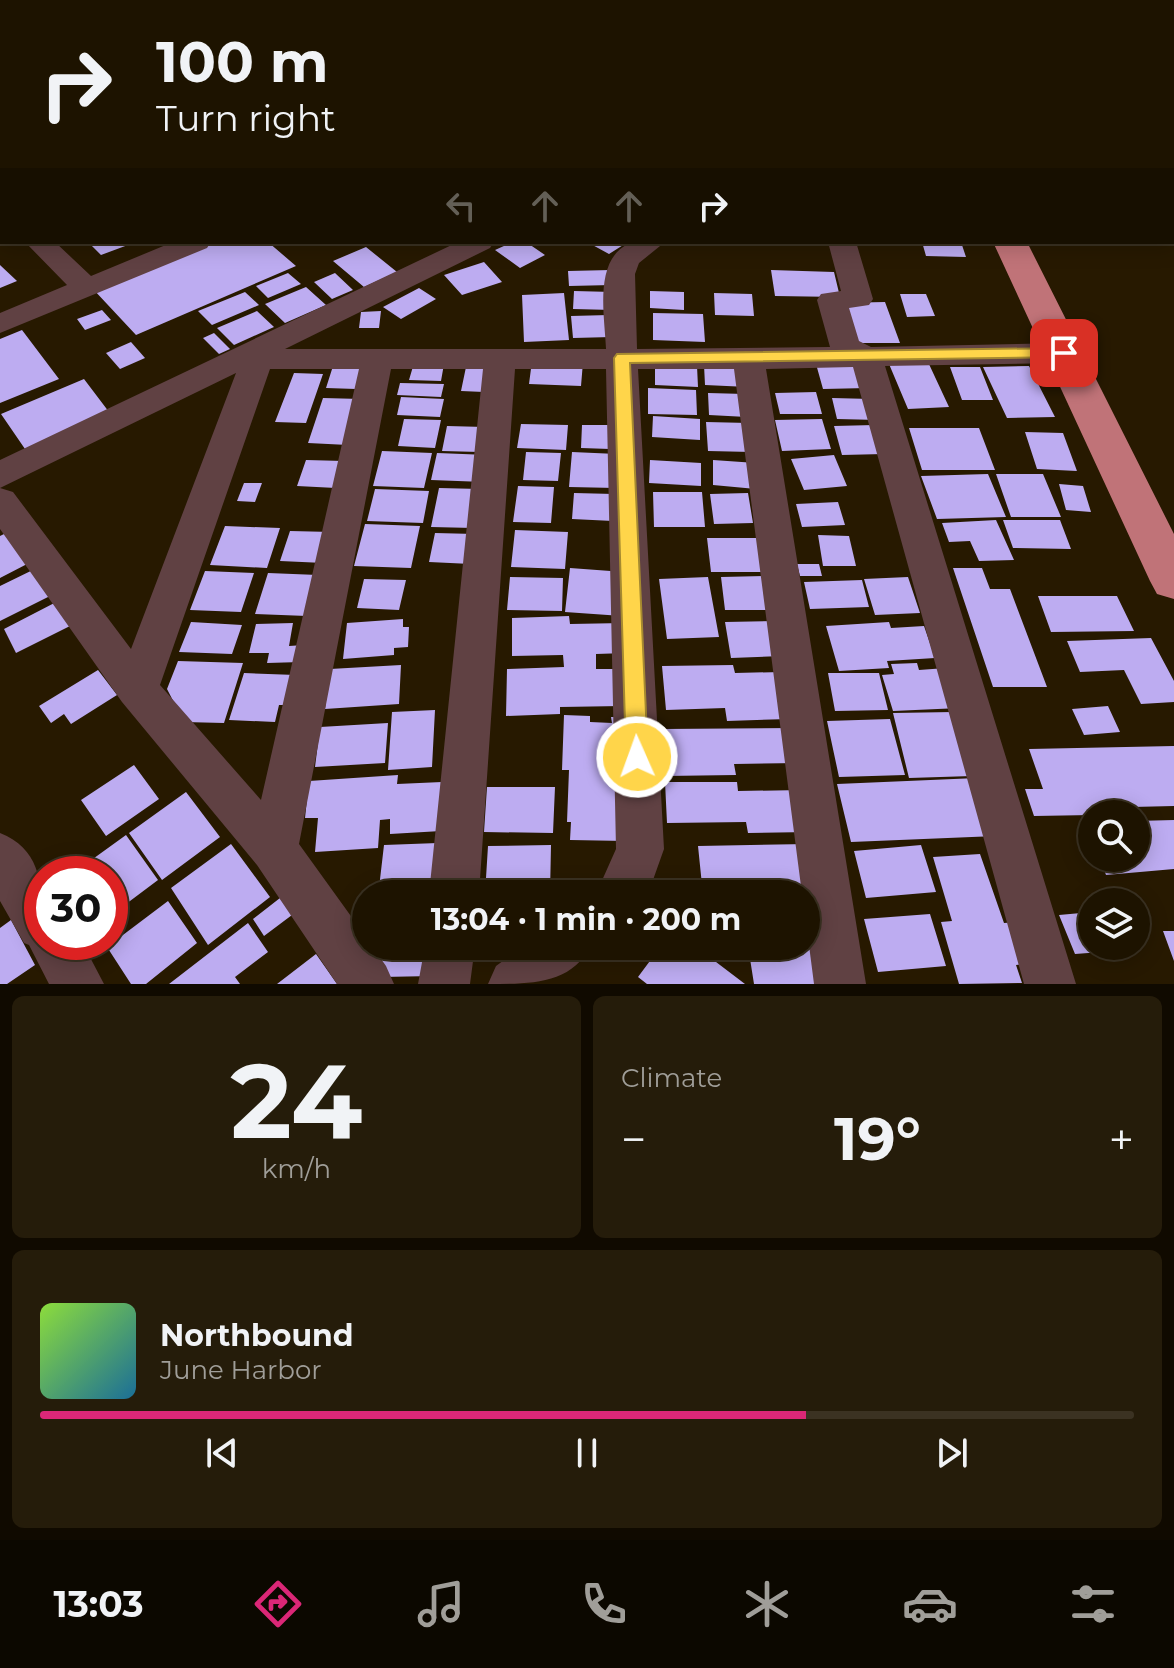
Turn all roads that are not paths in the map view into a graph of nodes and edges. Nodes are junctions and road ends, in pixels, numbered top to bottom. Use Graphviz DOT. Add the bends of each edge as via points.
graph roads {
  1 [pos="41,244"];
  2 [pos="192,244"];
  3 [pos="476,244"];
  4 [pos="648,244"];
  5 [pos="843,244"];
  6 [pos="1011,244"];
  7 [pos="87,288"];
  8 [pos="0,324"];
  9 [pos="1064,353"];
  10 [pos="260,354"];
  11 [pos="866,357"];
  12 [pos="377,358"];
  13 [pos="622,358"];
  14 [pos="500,359"];
  15 [pos="749,359"];
  16 [pos="0,475"];
  17 [pos="0,501"];
  18 [pos="1169,565"];
  19 [pos="137,689"];
  20 [pos="274,849"];
  21 [pos="0,856"];
  22 [pos="455,880"];
  23 [pos="629,880"];
  24 [pos="24,895"];
  25 [pos="64,960"];
  26 [pos="448,960"];
  27 [pos="547,960"];
  28 [pos="78,984"];
  29 [pos="368,984"];
  30 [pos="444,984"];
  31 [pos="514,984"];
  32 [pos="840,984"];
  33 [pos="1050,984"];
  1 -- 7 [label="street"];
  2 -- 7 [label="street"];
  3 -- 10 [label="street"];
  4 -- 13 [label="street" via="621,266"];
  5 -- 11 [label="street" via="858,299 832,300 845,346"];
  6 -- 9 [label="highway"];
  7 -- 8 [label="street"];
  9 -- 11 [label="street"];
  9 -- 18 [label="highway"];
  10 -- 12 [label="street"];
  10 -- 16 [label="street"];
  10 -- 19 [label="street"];
  11 -- 15 [label="street"];
  11 -- 33 [label="street"];
  12 -- 14 [label="street"];
  12 -- 20 [label="street"];
  13 -- 14 [label="street"];
  13 -- 15 [label="street"];
  13 -- 23 [label="street" via="640,849"];
  14 -- 22 [label="street"];
  15 -- 32 [label="street"];
  17 -- 19 [label="street"];
  19 -- 20 [label="street"];
  20 -- 29 [label="street"];
  21 -- 24 [label="street"];
  25 -- 28 [label="street"];
  26 -- 30 [label="street"];
  27 -- 31 [label="street"];
}
